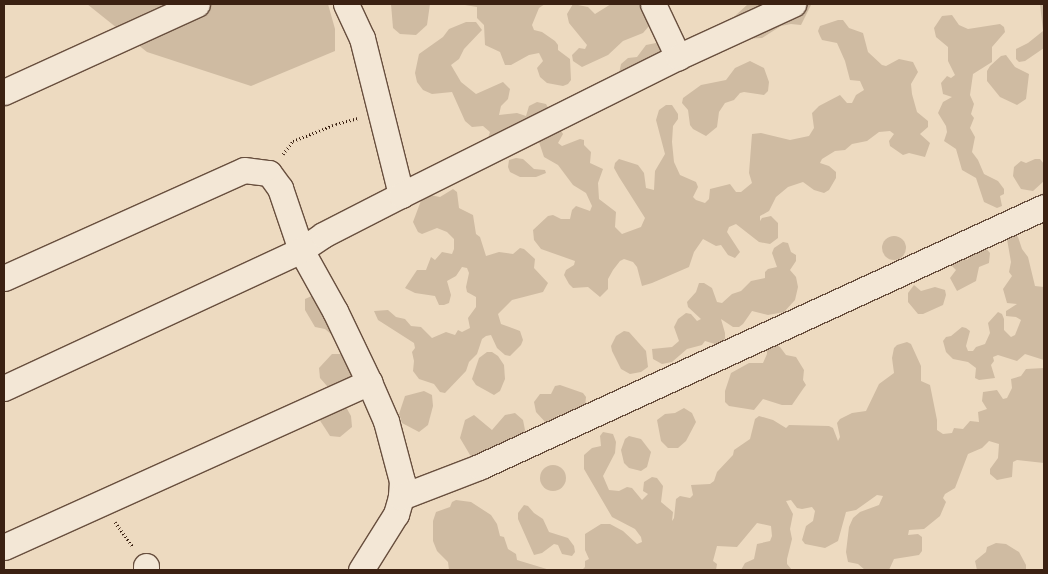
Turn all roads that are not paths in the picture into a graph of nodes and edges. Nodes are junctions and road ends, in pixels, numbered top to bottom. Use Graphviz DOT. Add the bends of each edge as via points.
graph roads {
  1 [pos="197,4"];
  2 [pos="346,4"];
  3 [pos="653,4"];
  4 [pos="793,4"];
  5 [pos="678,57"];
  6 [pos="4,92"];
  7 [pos="401,195"];
  8 [pos="1044,207"];
  9 [pos="301,250"];
  10 [pos="4,278"];
  11 [pos="369,382"];
  12 [pos="4,388"];
  13 [pos="401,497"];
  14 [pos="4,546"];
  15 [pos="361,570"];
  1 -- 6 [label="street"];
  2 -- 7 [label="street" via="362,38"];
  3 -- 5 [label="street"];
  4 -- 5 [label="street"];
  5 -- 7 [label="street"];
  7 -- 9 [label="street" via="323,235"];
  8 -- 13 [label="street" via="479,467"];
  9 -- 10 [label="street" via="280,188 269,173 244,170"];
  9 -- 11 [label="street" via="336,311"];
  9 -- 12 [label="street"];
  11 -- 13 [label="street" via="386,422 402,481"];
  11 -- 14 [label="street"];
  13 -- 15 [label="street" via="396,514"];
}
